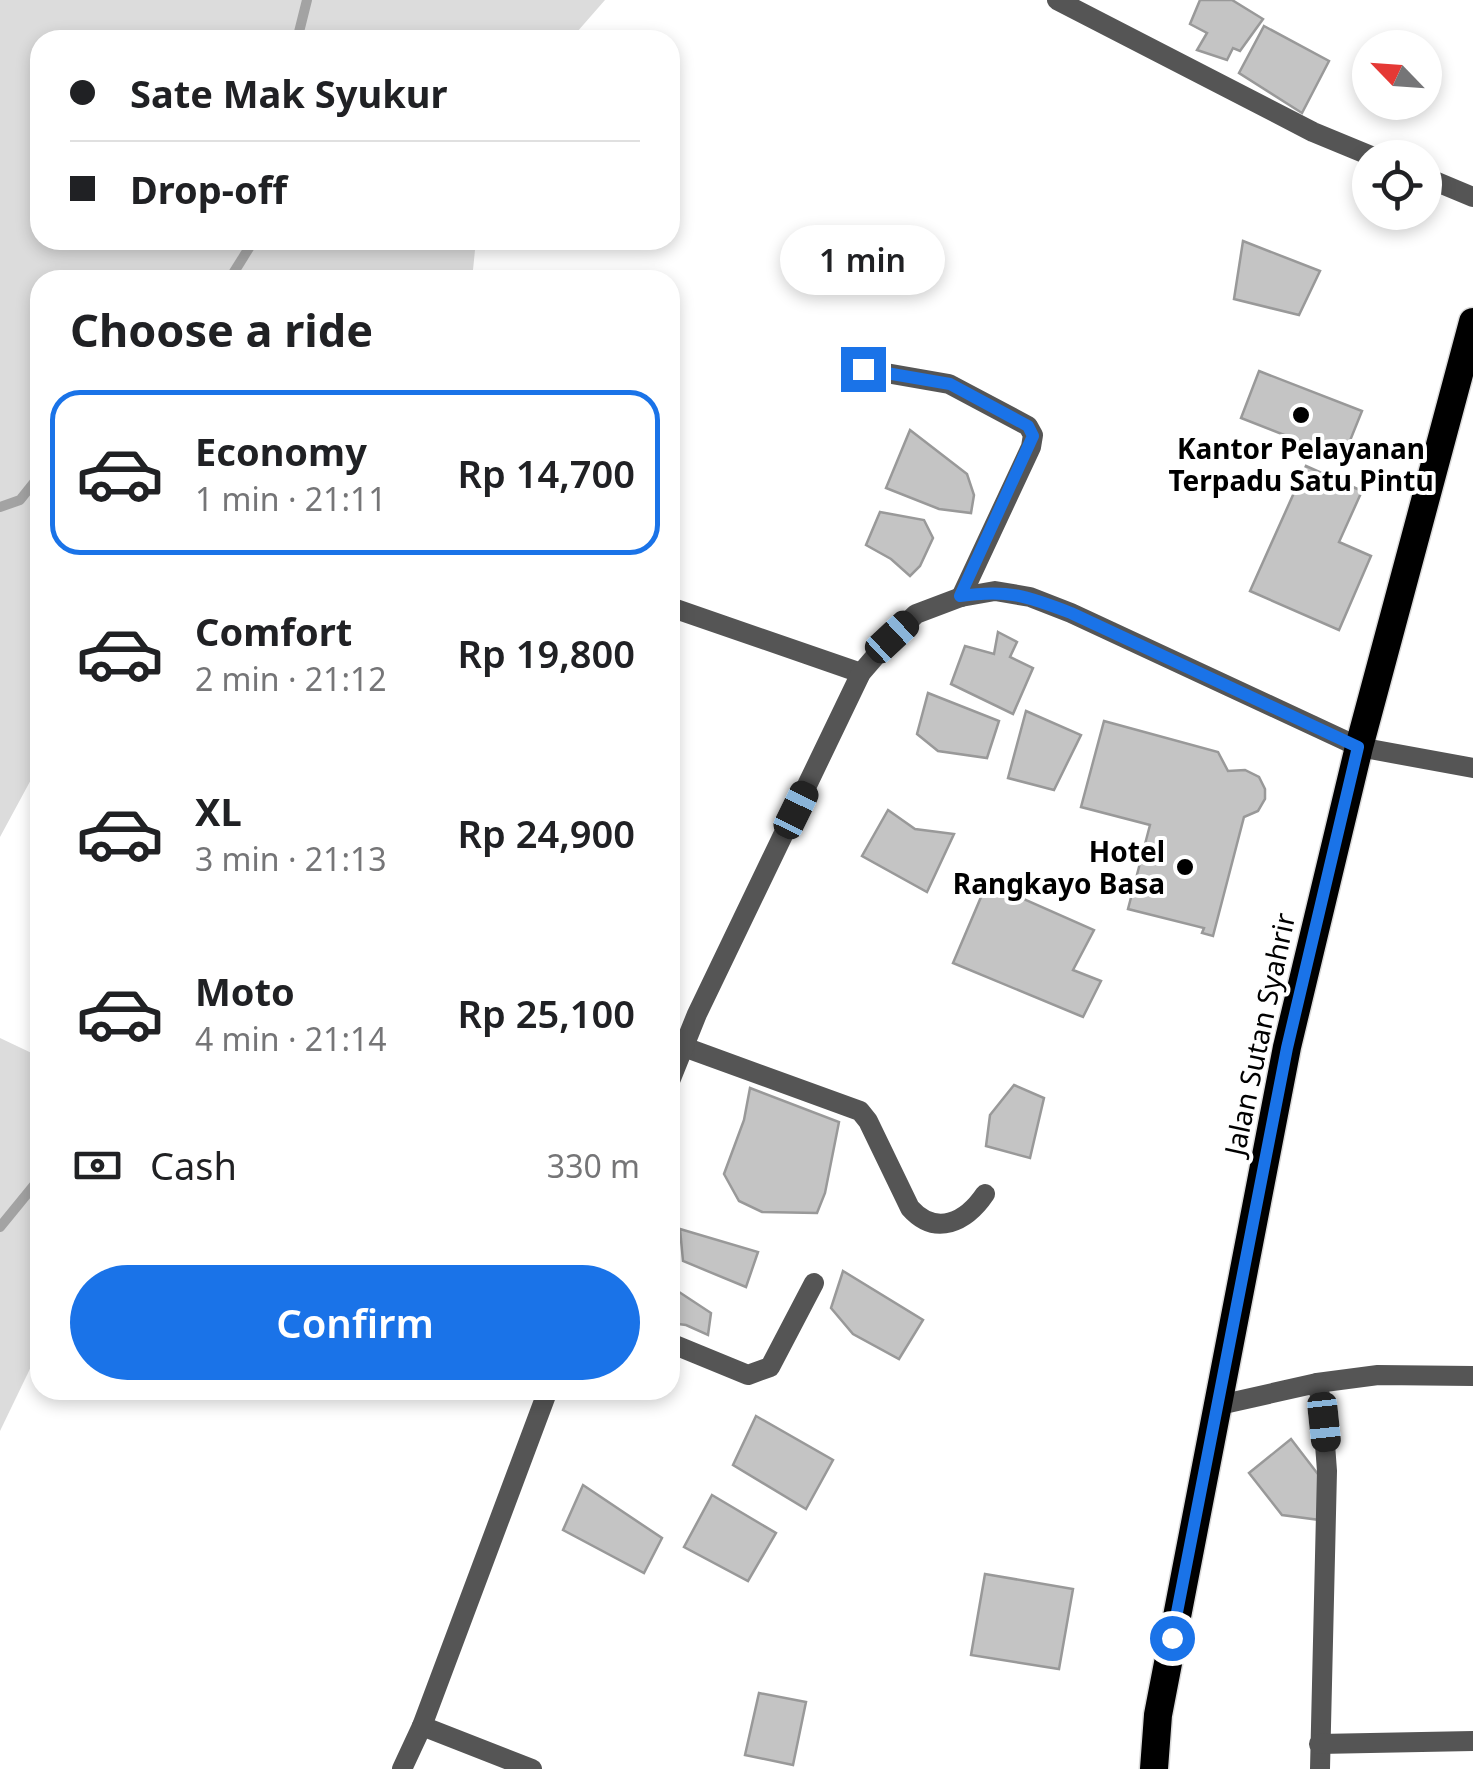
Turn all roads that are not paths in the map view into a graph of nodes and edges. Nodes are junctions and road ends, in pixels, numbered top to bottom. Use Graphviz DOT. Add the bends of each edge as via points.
graph roads {
  1 [pos="1057,0"];
  2 [pos="1352,148"];
  3 [pos="1442,185"];
  4 [pos="1473,197"];
  5 [pos="1473,322"];
  6 [pos="863,369"];
  7 [pos="960,596"];
  8 [pos="680,610"];
  9 [pos="862,673"];
  10 [pos="1358,747"];
  11 [pos="1473,768"];
  12 [pos="684,1046"];
  13 [pos="680,1056"];
  14 [pos="984,1194"];
  15 [pos="814,1283"];
  16 [pos="680,1347"];
  17 [pos="1473,1376"];
  18 [pos="1317,1383"];
  19 [pos="544,1400"];
  20 [pos="1215,1406"];
  21 [pos="422,1726"];
  22 [pos="1473,1741"];
  23 [pos="1319,1744"];
  24 [pos="402,1769"];
  25 [pos="532,1769"];
  26 [pos="1154,1769"];
  27 [pos="1320,1769"];
  1 -- 2 [label="street"];
  3 -- 4 [label="street"];
  5 -- 10 [label="highway, Jalan Sutan Syahrir"];
  6 -- 7 [label="street" via="950,384 1028,426 1033,436"];
  7 -- 9 [label="street" via="916,614"];
  7 -- 10 [label="street" via="995,591 1030,597"];
  8 -- 9 [label="street"];
  9 -- 12 [label="street"];
  10 -- 11 [label="street"];
  10 -- 20 [label="highway, Jalan Sutan Syahrir" via="1287,1048"];
  12 -- 13 [label="street"];
  12 -- 14 [label="street" via="860,1112 919,1218 955,1223"];
  15 -- 16 [label="street" via="770,1367 759,1373 748,1375"];
  17 -- 18 [label="street" via="1378,1375"];
  18 -- 20 [label="street"];
  18 -- 23 [label="street" via="1328,1471"];
  19 -- 21 [label="street"];
  20 -- 26 [label="highway, Jalan Sutan Syahrir"];
  21 -- 24 [label="street"];
  21 -- 25 [label="street"];
  22 -- 23 [label="street"];
  23 -- 27 [label="street"];
}
